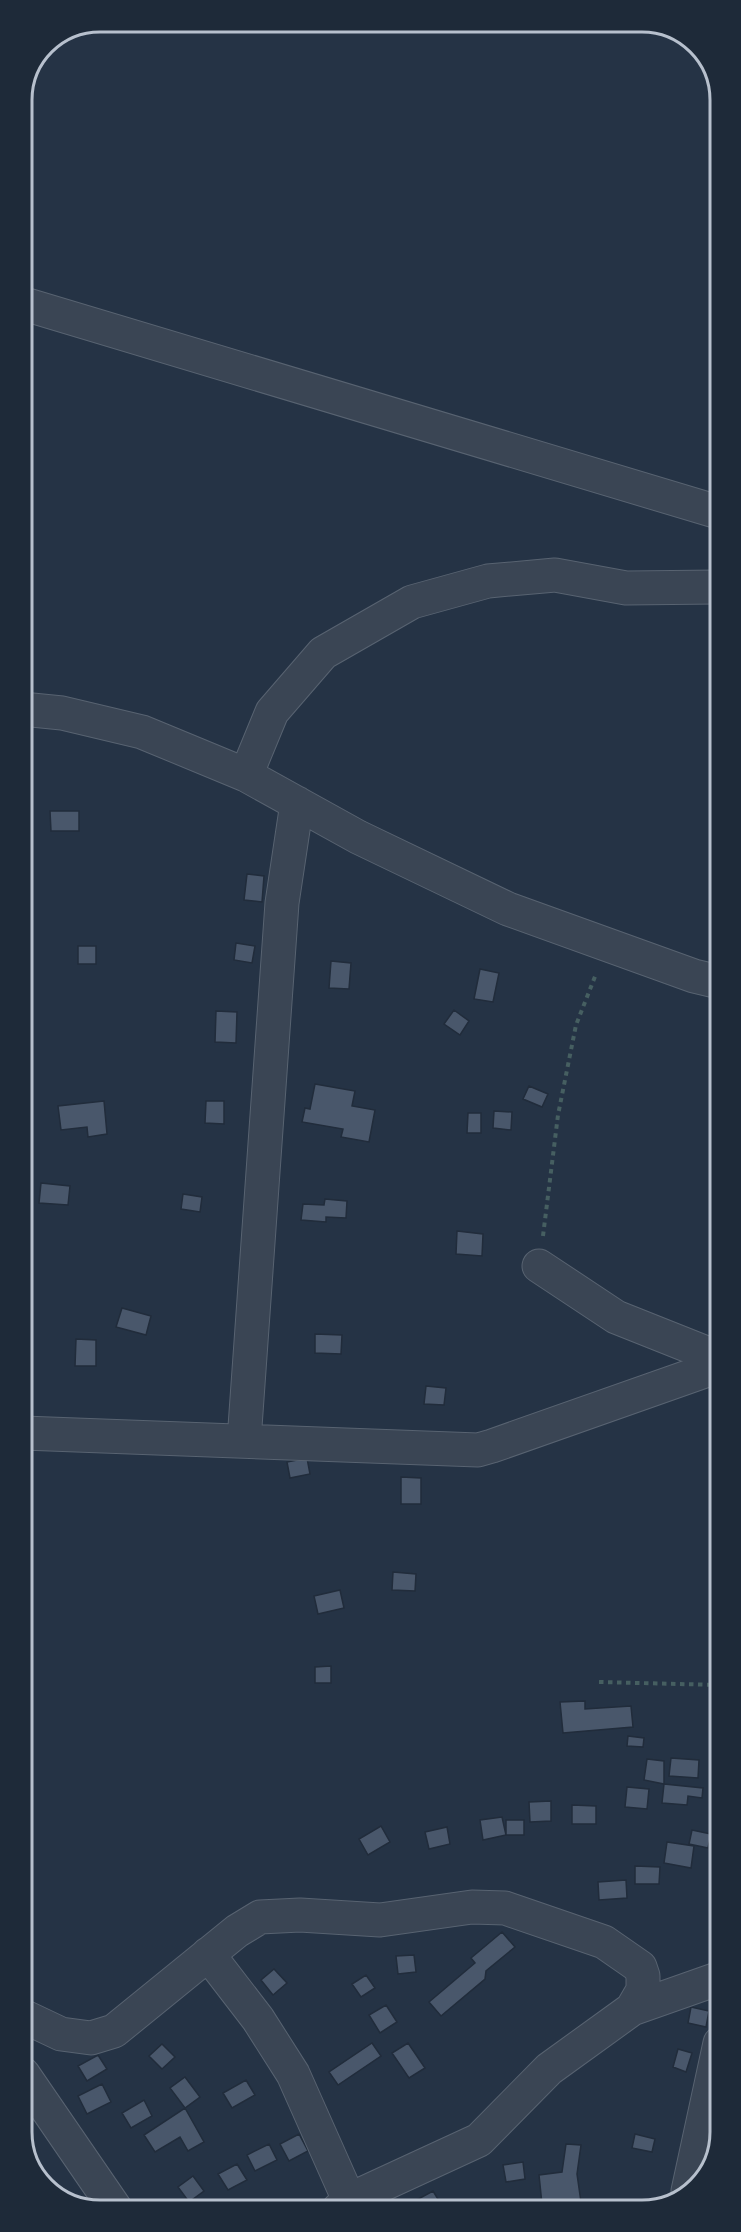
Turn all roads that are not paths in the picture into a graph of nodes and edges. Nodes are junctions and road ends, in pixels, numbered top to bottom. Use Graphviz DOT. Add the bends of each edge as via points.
graph roads {
  1 [pos="32,306"];
  2 [pos="710,510"];
  3 [pos="710,587"];
  4 [pos="32,710"];
  5 [pos="246,775"];
  6 [pos="297,803"];
  7 [pos="710,980"];
  8 [pos="539,1266"];
  9 [pos="710,1354"];
  10 [pos="710,1369"];
  11 [pos="32,1433"];
  12 [pos="244,1441"];
  13 [pos="208,1954"];
  14 [pos="710,1982"];
  15 [pos="632,2009"];
  16 [pos="32,2020"];
  17 [pos="32,2086"];
  18 [pos="710,2089"];
  19 [pos="691,2179"];
  20 [pos="110,2200"];
  21 [pos="341,2200"];
  22 [pos="353,2200"];
  1 -- 2 [label="street"];
  3 -- 5 [label="street" via="626,588 555,575 488,581 412,602 323,653 272,712"];
  4 -- 5 [label="street" via="142,732"];
  5 -- 6 [label="street"];
  6 -- 7 [label="street" via="508,909"];
  6 -- 12 [label="street" via="282,903"];
  8 -- 9 [label="street" via="616,1317"];
  10 -- 12 [label="street" via="478,1450"];
  11 -- 12 [label="street"];
  13 -- 15 [label="street" via="260,1917 380,1920 472,1907 505,1908 604,1942 640,1967 643,1990"];
  13 -- 16 [label="street" via="114,2031 91,2038 61,2034"];
  13 -- 21 [label="street" via="258,2019 293,2074"];
  14 -- 15 [label="street"];
  15 -- 22 [label="street" via="549,2069 479,2140"];
  17 -- 20 [label="street"];
  18 -- 19 [label="street"];
}
